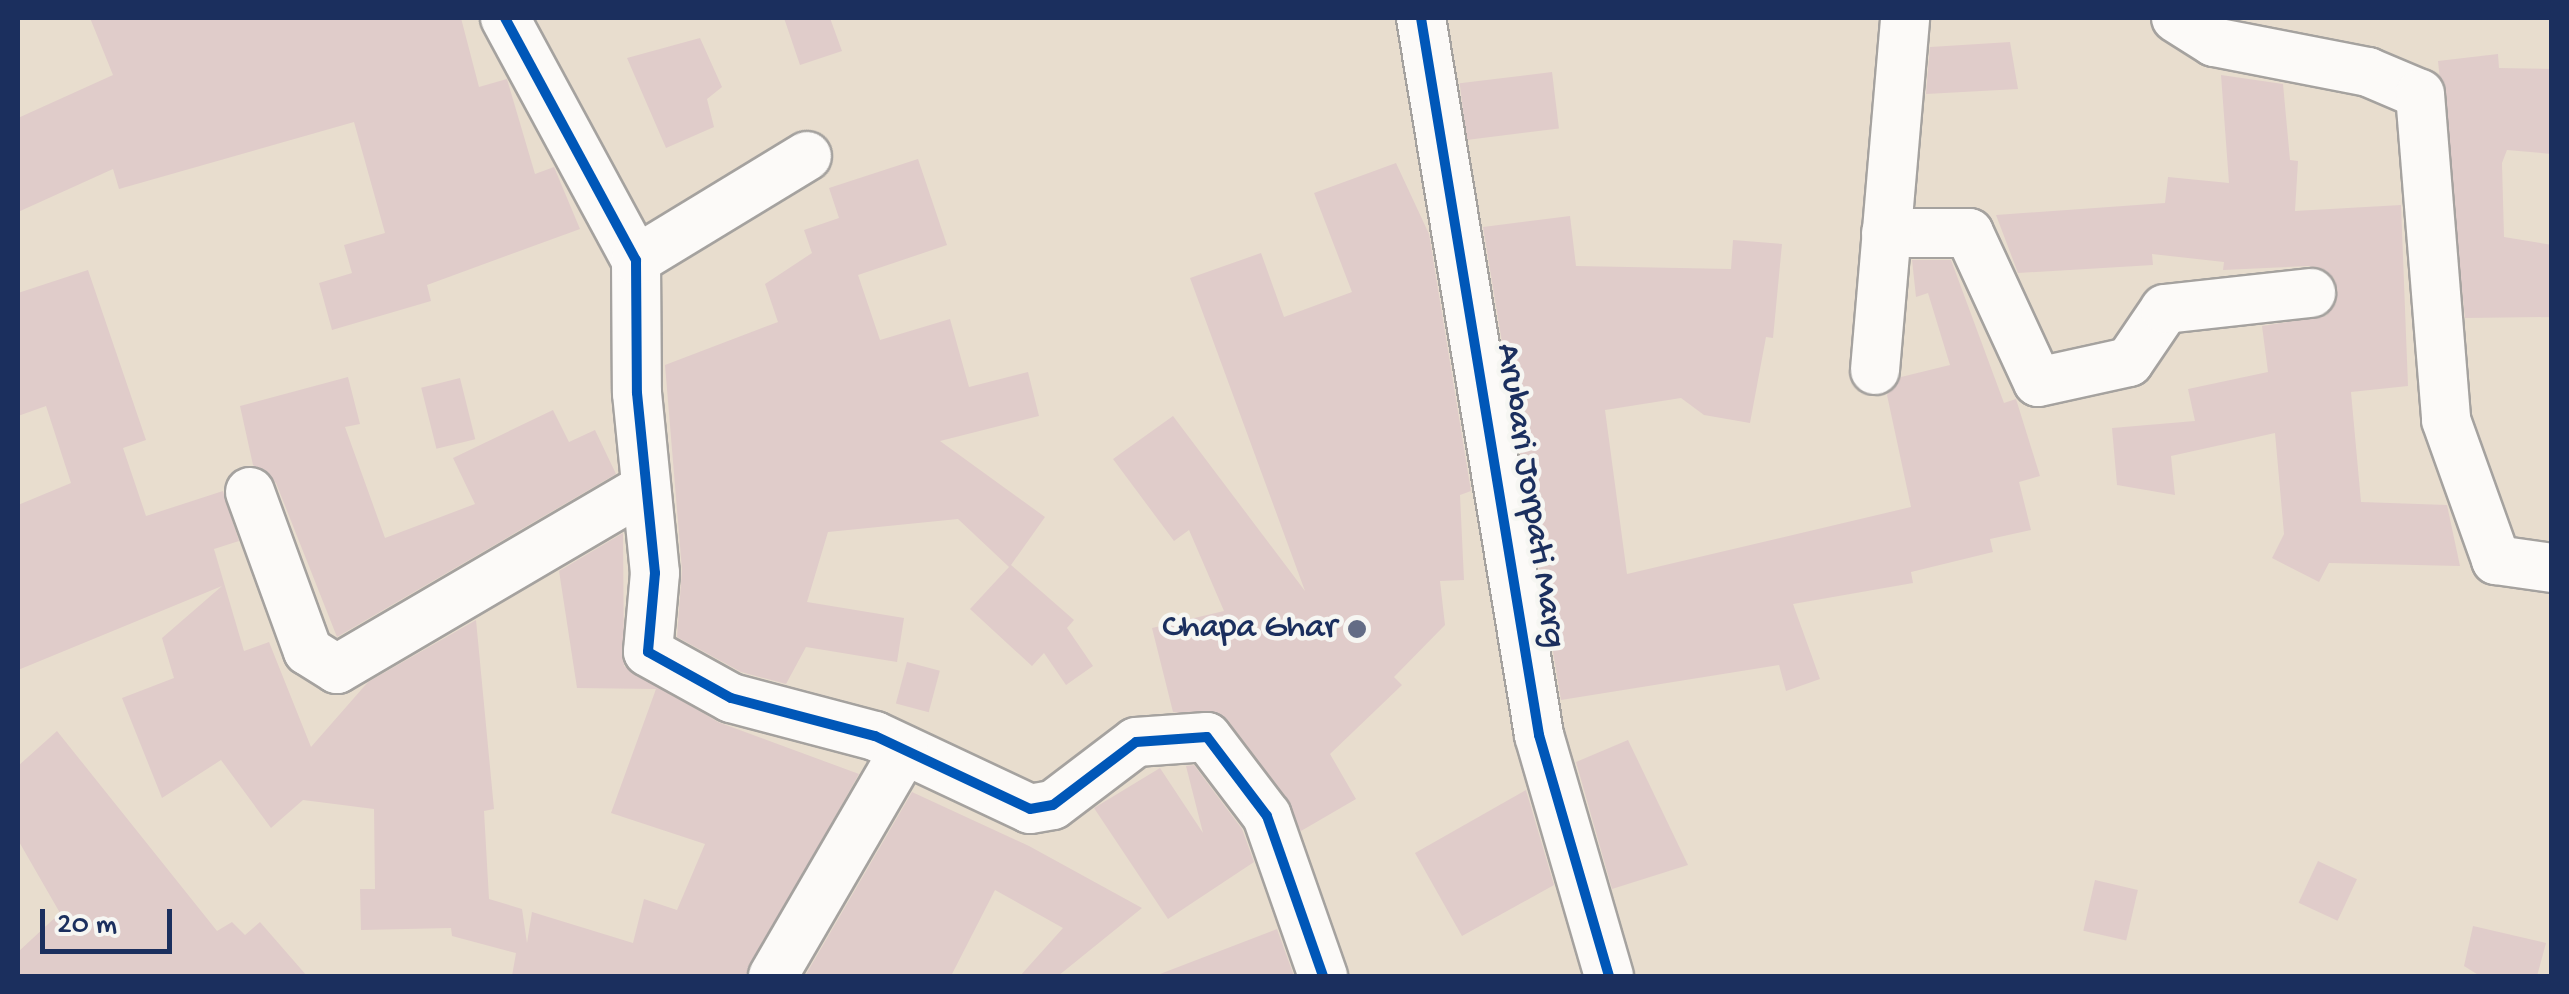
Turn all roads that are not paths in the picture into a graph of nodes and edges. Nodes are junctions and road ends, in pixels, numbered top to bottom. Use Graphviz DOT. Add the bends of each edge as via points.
graph roads {
  1 [pos="505,18"];
  2 [pos="1421,18"];
  3 [pos="1906,18"];
  4 [pos="2176,18"];
  5 [pos="807,156"];
  6 [pos="1886,233"];
  7 [pos="636,260"];
  8 [pos="2311,293"];
  9 [pos="1874,370"];
  10 [pos="646,488"];
  11 [pos="250,492"];
  12 [pos="2552,568"];
  13 [pos="904,751"];
  14 [pos="773,976"];
  15 [pos="1323,976"];
  16 [pos="1609,976"];
  1 -- 7 [label="street"];
  2 -- 16 [label="street, Arubari Jorpati Marg" via="1539,735"];
  3 -- 6 [label="street"];
  4 -- 12 [label="street" via="2214,42 2368,72 2420,94 2446,420 2496,560"];
  5 -- 7 [label="street"];
  6 -- 8 [label="street" via="1969,233 2038,382 2129,362 2165,309"];
  6 -- 9 [label="street"];
  7 -- 10 [label="street"];
  10 -- 11 [label="street" via="337,669 308,651"];
  10 -- 13 [label="street" via="654,573 648,652 731,698"];
  13 -- 14 [label="street"];
  13 -- 15 [label="street" via="1030,809 1053,805 1136,742 1207,737 1267,816"];
}
